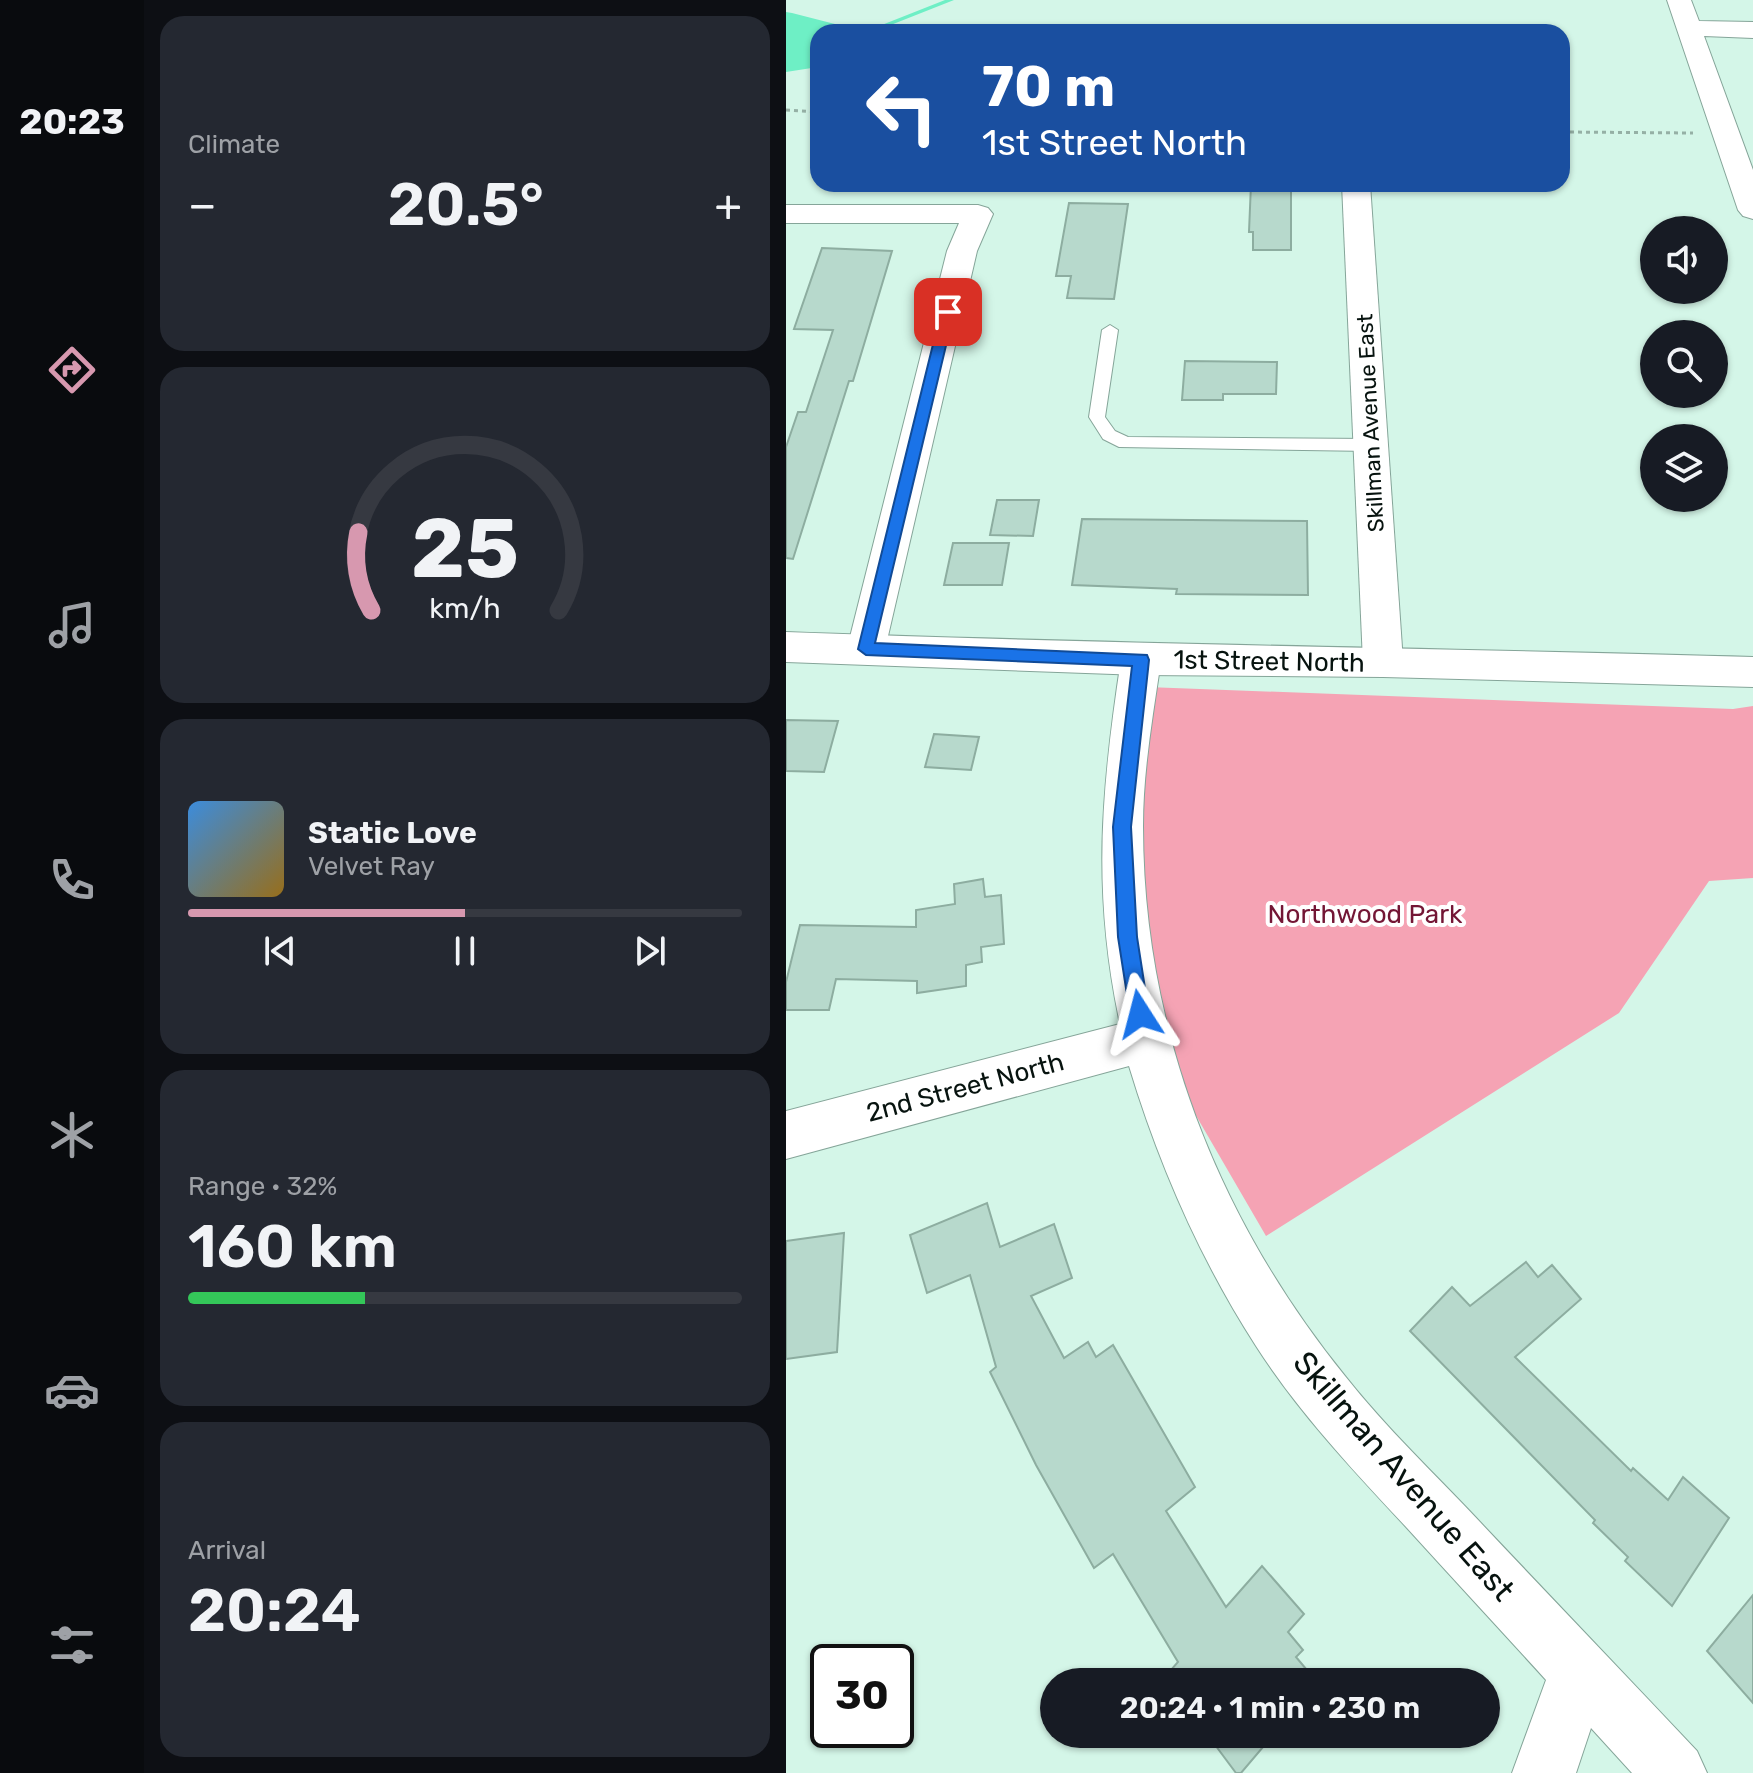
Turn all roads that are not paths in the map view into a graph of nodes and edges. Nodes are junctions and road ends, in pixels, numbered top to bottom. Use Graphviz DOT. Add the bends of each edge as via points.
graph roads {
  1 [pos="1679,0"];
  2 [pos="1690,28"];
  3 [pos="1753,30"];
  4 [pos="1356,192"];
  5 [pos="1753,210"];
  6 [pos="786,214"];
  7 [pos="1110,330"];
  8 [pos="1371,445"];
  9 [pos="786,647"];
  10 [pos="866,649"];
  11 [pos="1141,660"];
  12 [pos="1383,662"];
  13 [pos="1753,672"];
  14 [pos="1144,1040"];
  15 [pos="786,1135"];
  16 [pos="1580,1671"];
  17 [pos="1544,1773"];
  18 [pos="1675,1773"];
  1 -- 2 [label="street"];
  2 -- 3 [label="street"];
  2 -- 5 [label="street"];
  4 -- 8 [label="street, Skillman Avenue East"];
  6 -- 10 [label="street" via="978,214 962,251"];
  7 -- 8 [label="lane" via="1097,417 1109,435 1125,443"];
  8 -- 12 [label="street, Skillman Avenue East"];
  9 -- 10 [label="street, 1st Street North"];
  10 -- 11 [label="street, 1st Street North"];
  11 -- 12 [label="street, 1st Street North"];
  11 -- 14 [label="street, Skillman Avenue East" via="1122,827 1127,937"];
  12 -- 13 [label="street, 1st Street North"];
  14 -- 15 [label="street, 2nd Street North"];
  14 -- 16 [label="street, Skillman Avenue East" via="1162,1106 1197,1193 1254,1297 1322,1392"];
  16 -- 17 [label="street"];
  16 -- 18 [label="street, Skillman Avenue East"];
}
